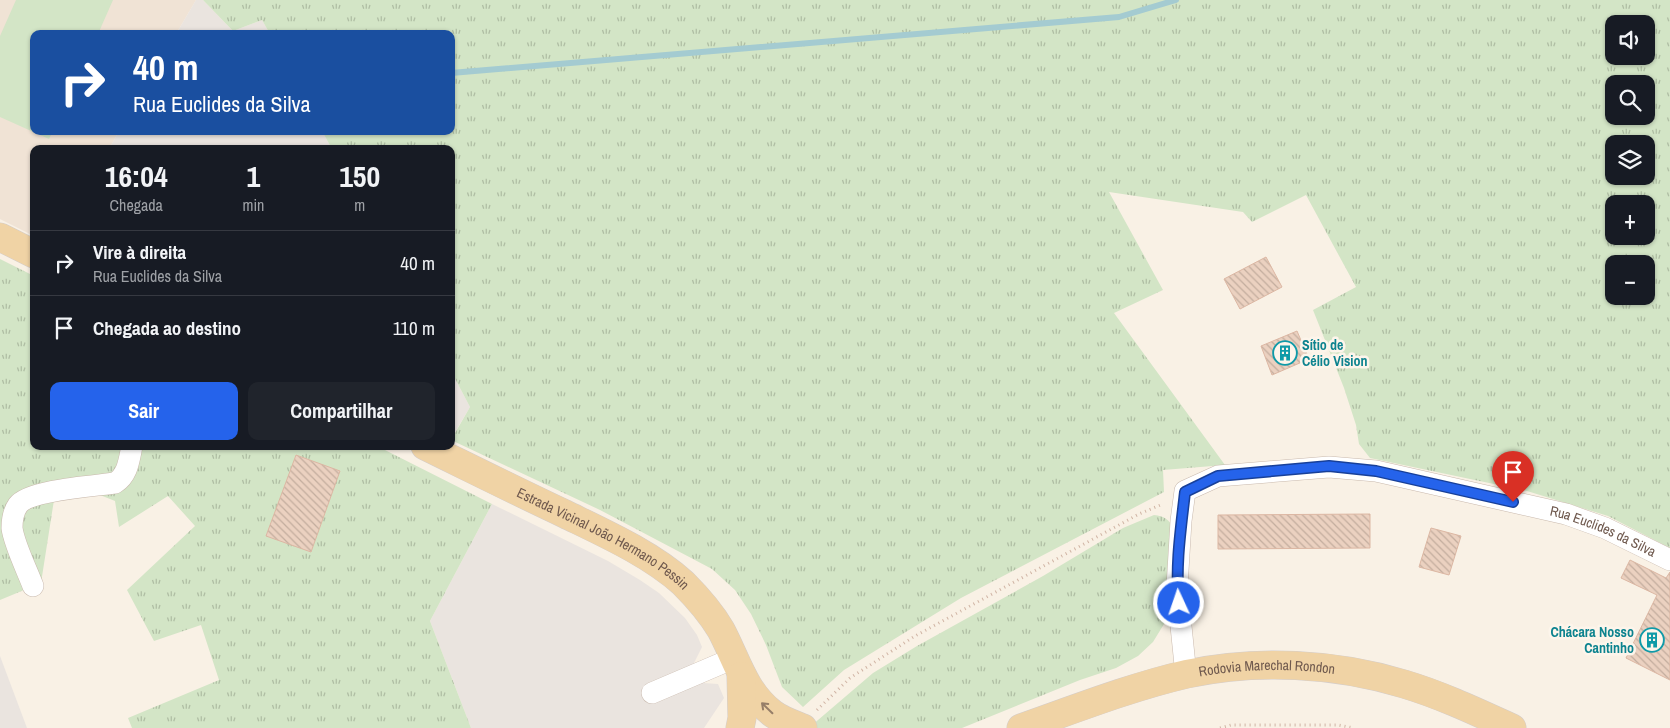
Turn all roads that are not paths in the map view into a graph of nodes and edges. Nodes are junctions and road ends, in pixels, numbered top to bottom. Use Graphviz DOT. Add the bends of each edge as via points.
graph roads {
  1 [pos="0,237"];
  2 [pos="30,252"];
  3 [pos="131,450"];
  4 [pos="433,450"];
  5 [pos="1670,560"];
  6 [pos="33,586"];
  7 [pos="738,667"];
  8 [pos="1186,674"];
  9 [pos="652,693"];
  10 [pos="808,722"];
  11 [pos="740,728"];
  12 [pos="1021,728"];
  13 [pos="1512,728"];
  1 -- 2 [label="main road"];
  3 -- 6 [label="street" via="126,473 115,483 44,493 29,497 18,505 12,528"];
  4 -- 7 [label="main road, Estrada Vicinal João Hermano Pessin" via="594,528 668,571 706,608"];
  5 -- 8 [label="street, Rua Euclides da Silva" via="1605,528 1566,514 1376,471 1329,466 1218,476 1185,492 1177,587"];
  7 -- 9 [label="street"];
  10 -- 7 [label="main road, Estrada Vicinal João Hermano Pessin, one-way" via="774,714 754,694"];
  7 -- 11 [label="main road, Estrada Vicinal João Hermano Pessin"];
  8 -- 12 [label="main road, Rodovia Marechal Rondon"];
  8 -- 13 [label="main road, Rodovia Marechal Rondon" via="1248,666 1342,670 1433,693"];
}
